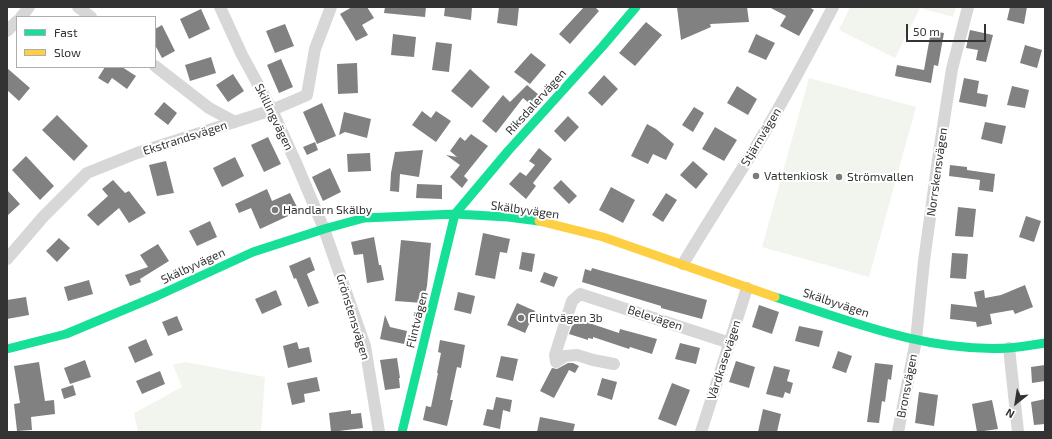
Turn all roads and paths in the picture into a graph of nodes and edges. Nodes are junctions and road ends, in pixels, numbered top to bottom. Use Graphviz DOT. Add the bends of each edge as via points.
graph roads {
  1 [pos="29,7"];
  2 [pos="78,7"];
  3 [pos="220,7"];
  4 [pos="331,7"];
  5 [pos="636,7"];
  6 [pos="833,7"];
  7 [pos="968,7"];
  8 [pos="22,16"];
  9 [pos="90,16"];
  10 [pos="16,22"];
  11 [pos="7,31"];
  12 [pos="156,67"];
  13 [pos="272,110"];
  14 [pos="235,122"];
  15 [pos="455,214"];
  16 [pos="324,229"];
  17 [pos="7,259"];
  18 [pos="683,264"];
  19 [pos="747,288"];
  20 [pos="916,340"];
  21 [pos="730,342"];
  22 [pos="1045,343"];
  23 [pos="1009,348"];
  24 [pos="7,349"];
  25 [pos="614,364"];
  26 [pos="379,432"];
  27 [pos="402,432"];
  28 [pos="701,432"];
  29 [pos="898,432"];
  30 [pos="1018,432"];
  1 -- 8 [label="street"];
  2 -- 9 [label="street"];
  3 -- 13 [label="street, Skillingvägen"];
  4 -- 13 [label="street, Ekstrandsvägen" via="315,49 307,95"];
  5 -- 15 [label="street, Riksdalervägen"];
  6 -- 18 [label="street, Stjärnvägen" via="756,148"];
  7 -- 20 [label="street, Norrskensvägen" via="952,69 939,152"];
  10 -- 11 [label="street"];
  12 -- 14 [label="street" via="209,108"];
  13 -- 14 [label="street, Ekstrandsvägen"];
  13 -- 16 [label="street, Skillingvägen"];
  14 -- 17 [label="street, Ekstrandsvägen" via="137,153 87,173 43,217"];
  15 -- 16 [label="street, Skälbyvägen" via="364,218"];
  15 -- 18 [label="street, Skälbyvägen" via="538,221 603,237"];
  15 -- 27 [label="street, Flintvägen"];
  16 -- 24 [label="street, Skälbyvägen" via="253,252 66,334"];
  16 -- 26 [label="street, Grönstensvägen" via="365,346"];
  18 -- 19 [label="street, Skälbyvägen"];
  19 -- 20 [label="street, Skälbyvägen"];
  19 -- 21 [label="street, Vårdkasevägen"];
  20 -- 23 [label="street, Skälbyvägen" via="944,345"];
  20 -- 29 [label="street, Bronsvägen"];
  21 -- 25 [label="street, Belevägen" via="580,294 572,301 567,314 555,355 556,362 565,356 577,356"];
  21 -- 28 [label="street, Vårdkasevägen"];
  22 -- 23 [label="street, Skälbyvägen"];
  23 -- 30 [label="street"];
}
